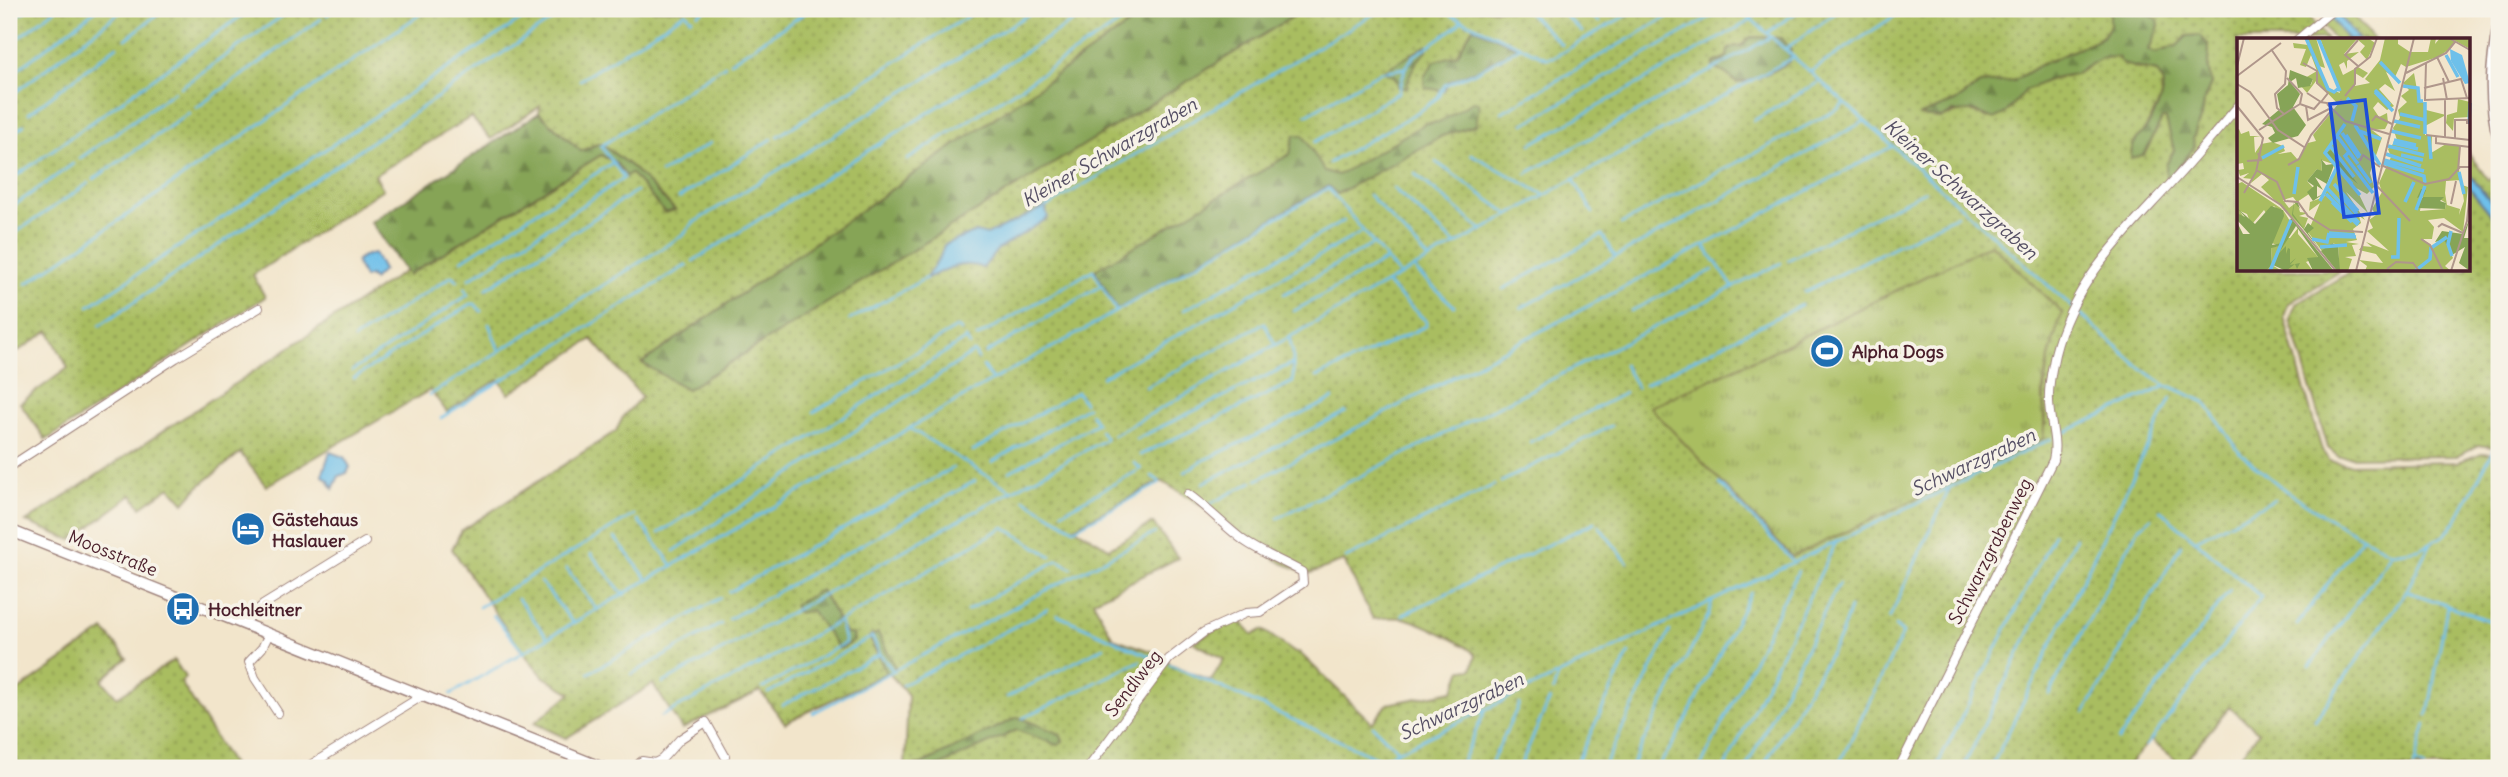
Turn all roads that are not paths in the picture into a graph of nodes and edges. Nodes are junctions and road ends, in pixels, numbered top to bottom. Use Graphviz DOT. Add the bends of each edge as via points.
graph roads {
  1 [pos="2334,9"];
  2 [pos="2499,24"];
  3 [pos="2299,38"];
  4 [pos="2237,107"];
  5 [pos="2499,140"];
  6 [pos="260,308"];
  7 [pos="9,467"];
  8 [pos="1188,494"];
  9 [pos="9,530"];
  10 [pos="365,542"];
  11 [pos="243,624"];
  12 [pos="268,634"];
  13 [pos="422,696"];
  14 [pos="278,713"];
  15 [pos="725,756"];
  16 [pos="312,764"];
  17 [pos="603,768"];
  18 [pos="634,768"];
  19 [pos="1088,768"];
  20 [pos="1899,768"];
  1 -- 3 [label="street"];
  2 -- 5 [label="street" via="2491,72"];
  4 -- 20 [label="street, Schwarzgrabenweg" via="2120,237 2074,302 2048,390 2054,454 2049,469"];
  6 -- 7 [label="street"];
  8 -- 19 [label="street, Sendlweg" via="1247,542 1302,572 1303,583 1260,612 1246,613 1204,632 1169,659"];
  9 -- 11 [label="street, Moosstraße"];
  10 -- 11 [label="street" via="263,605"];
  11 -- 12 [label="street, Moosstraße"];
  12 -- 13 [label="street, Moosstraße"];
  12 -- 14 [label="street" via="249,662"];
  13 -- 16 [label="street"];
  13 -- 17 [label="street, Moosstraße"];
  15 -- 18 [label="street" via="706,722 680,739 662,759 642,761"];
}
